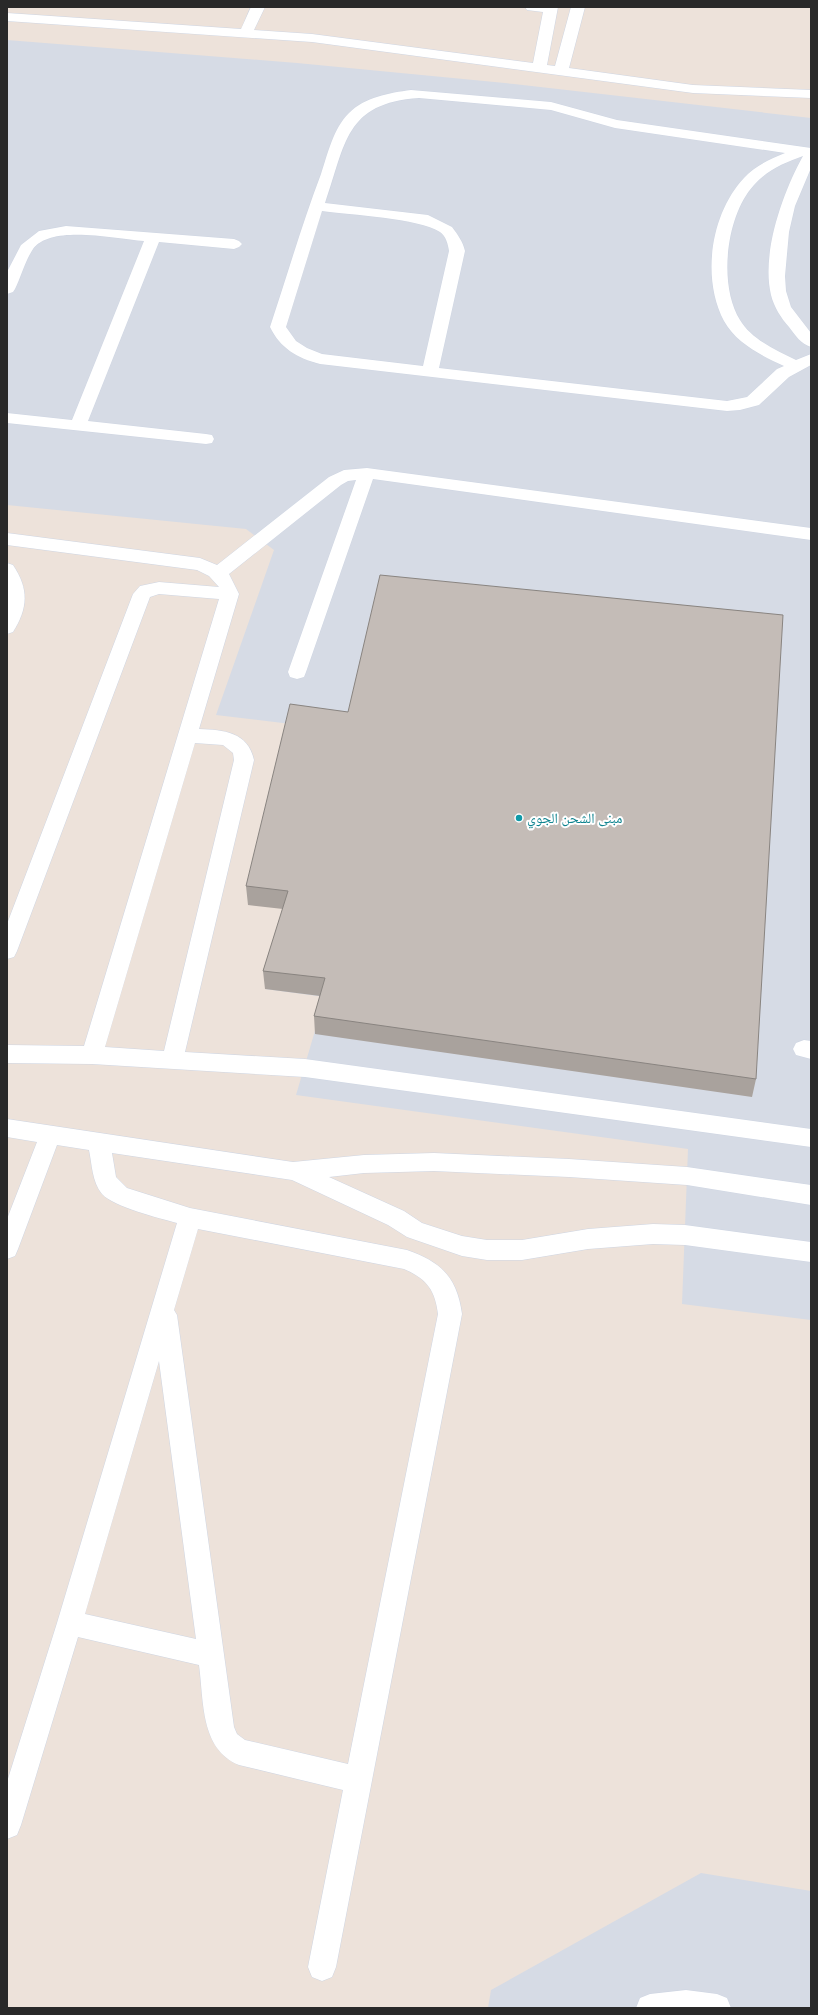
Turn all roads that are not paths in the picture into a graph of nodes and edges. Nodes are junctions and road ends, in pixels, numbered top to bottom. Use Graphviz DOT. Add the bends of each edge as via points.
graph roads {
  1 [pos="258,7"];
  2 [pos="532,7"];
  3 [pos="578,7"];
  4 [pos="551,8"];
  5 [pos="7,17"];
  6 [pos="246,33"];
  7 [pos="539,68"];
  8 [pos="561,71"];
  9 [pos="811,94"];
  10 [pos="808,153"];
  11 [pos="316,206"];
  12 [pos="154,237"];
  13 [pos="234,244"];
  14 [pos="7,289"];
  15 [pos="811,342"];
  16 [pos="811,360"];
  17 [pos="796,366"];
  18 [pos="430,372"];
  19 [pos="7,418"];
  20 [pos="78,426"];
  21 [pos="206,439"];
  22 [pos="367,473"];
  23 [pos="811,534"];
  24 [pos="7,539"];
  25 [pos="7,570"];
  26 [pos="218,573"];
  27 [pos="230,594"];
  28 [pos="7,628"];
  29 [pos="297,672"];
  30 [pos="188,736"];
  31 [pos="7,951"];
  32 [pos="7,1054"];
  33 [pos="92,1055"];
  34 [pos="172,1060"];
  35 [pos="7,1128"];
  36 [pos="50,1135"];
  37 [pos="811,1138"];
  38 [pos="99,1142"];
  39 [pos="293,1171"];
  40 [pos="811,1196"];
  41 [pos="190,1218"];
  42 [pos="7,1249"];
  43 [pos="811,1252"];
  44 [pos="164,1307"];
  45 [pos="70,1622"];
  46 [pos="211,1655"];
  47 [pos="360,1780"];
  48 [pos="7,1825"];
  49 [pos="322,1967"];
  50 [pos="650,2008"];
  51 [pos="717,2008"];
  1 -- 6 [label="lane"];
  2 -- 4 [label="lane"];
  3 -- 8 [label="lane"];
  4 -- 7 [label="lane"];
  5 -- 6 [label="lane"];
  6 -- 7 [label="lane" via="330,40"];
  7 -- 8 [label="lane"];
  8 -- 9 [label="lane" via="693,89"];
  10 -- 11 [label="lane" via="615,124 551,106 433,95 405,95 364,108 345,126"];
  10 -- 15 [label="lane" via="782,222 777,283 789,317"];
  10 -- 17 [label="lane" via="786,157 759,172 740,191 733,202 726,224 720,270 725,308 733,322 758,346"];
  11 -- 18 [label="lane" via="416,217 438,225 453,237 457,251"];
  11 -- 18 [label="lane" via="278,327 282,335 296,349 320,359"];
  12 -- 13 [label="lane"];
  12 -- 14 [label="lane" via="69,230 45,234 26,248"];
  12 -- 20 [label="lane"];
  16 -- 17 [label="lane"];
  17 -- 18 [label="lane" via="772,382 753,401 727,406"];
  19 -- 20 [label="lane"];
  20 -- 21 [label="lane"];
  22 -- 23 [label="lane"];
  22 -- 26 [label="lane" via="344,476 335,481"];
  22 -- 29 [label="lane"];
  24 -- 26 [label="lane" via="189,562"];
  25 -- 28 [label="lane" via="15,582 18,593 17,604"];
  26 -- 27 [label="lane"];
  27 -- 30 [label="lane"];
  27 -- 31 [label="lane" via="158,588 146,590 142,594"];
  30 -- 33 [label="lane"];
  30 -- 34 [label="lane" via="230,740 242,748 244,760"];
  32 -- 33 [label="lane"];
  33 -- 34 [label="lane"];
  34 -- 37 [label="lane" via="305,1068"];
  35 -- 36 [label="lane"];
  36 -- 38 [label="lane"];
  36 -- 42 [label="lane"];
  38 -- 39 [label="lane"];
  38 -- 41 [label="lane" via="105,1178 110,1187 120,1195"];
  39 -- 40 [label="lane" via="364,1164 434,1162 569,1168 687,1176"];
  39 -- 43 [label="lane" via="389,1214 415,1230 438,1239 487,1250 522,1250 588,1238 652,1234 684,1235"];
  41 -- 44 [label="lane"];
  41 -- 47 [label="lane" via="407,1260 435,1275 449,1300 450,1314"];
  44 -- 45 [label="lane"];
  44 -- 46 [label="lane"];
  45 -- 46 [label="lane"];
  45 -- 48 [label="lane"];
  46 -- 47 [label="lane" via="221,1731 228,1744 239,1752"];
  47 -- 49 [label="lane"];
  50 -- 51 [label="lane" via="686,2004"];
}
